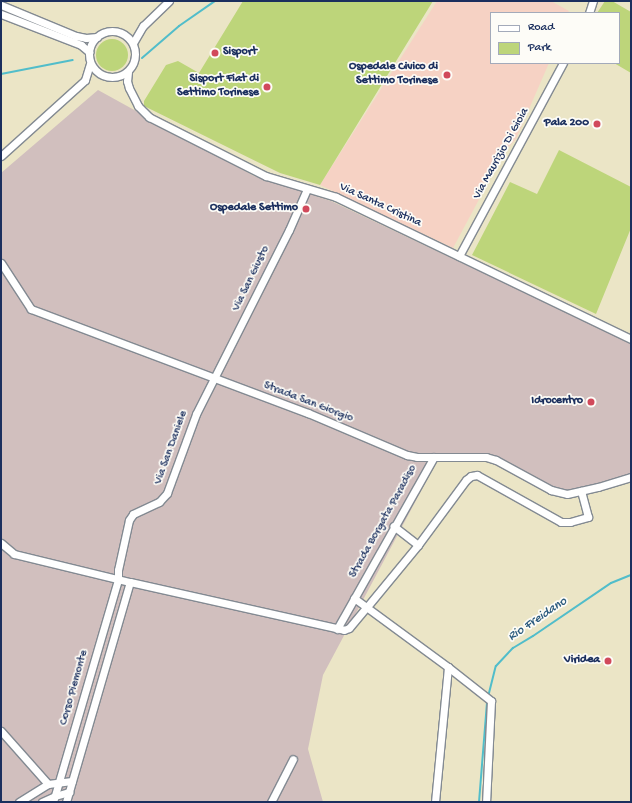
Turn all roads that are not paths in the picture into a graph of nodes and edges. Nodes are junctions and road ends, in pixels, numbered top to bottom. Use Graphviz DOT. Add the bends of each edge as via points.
graph roads {
  1 [pos="169,1"];
  2 [pos="593,1"];
  3 [pos="1,5"];
  4 [pos="589,12"];
  5 [pos="1,14"];
  6 [pos="144,26"];
  7 [pos="125,35"];
  8 [pos="97,37"];
  9 [pos="133,44"];
  10 [pos="89,52"];
  11 [pos="90,64"];
  12 [pos="562,64"];
  13 [pos="128,72"];
  14 [pos="101,75"];
  15 [pos="112,78"];
  16 [pos="85,80"];
  17 [pos="129,88"];
  18 [pos="1,156"];
  19 [pos="307,189"];
  20 [pos="459,256"];
  21 [pos="1,263"];
  22 [pos="631,339"];
  23 [pos="214,378"];
  24 [pos="434,457"];
  25 [pos="631,477"];
  26 [pos="581,491"];
  27 [pos="394,526"];
  28 [pos="1,543"];
  29 [pos="418,545"];
  30 [pos="118,579"];
  31 [pos="130,582"];
  32 [pos="354,598"];
  33 [pos="366,608"];
  34 [pos="337,629"];
  35 [pos="100,643"];
  36 [pos="112,646"];
  37 [pos="448,667"];
  38 [pos="1,731"];
  39 [pos="293,759"];
  40 [pos="59,781"];
  41 [pos="72,781"];
  42 [pos="48,784"];
  43 [pos="69,792"];
  44 [pos="54,799"];
  45 [pos="19,802"];
  46 [pos="42,802"];
  47 [pos="66,802"];
  48 [pos="271,802"];
  49 [pos="435,802"];
  50 [pos="486,802"];
  1 -- 6 [label="street"];
  2 -- 4 [label="street"];
  3 -- 8 [label="street" via="76,36"];
  5 -- 10 [label="street" via="81,45"];
  6 -- 7 [label="street"];
  6 -- 9 [label="street"];
  7 -- 8 [label="street" via="110,31"];
  7 -- 9 [label="street"];
  8 -- 10 [label="street" via="92,42"];
  9 -- 13 [label="street" via="136,59"];
  10 -- 11 [label="street"];
  11 -- 14 [label="street"];
  11 -- 16 [label="street"];
  12 -- 20 [label="street, Via Maurizio Di Gioia"];
  13 -- 15 [label="street"];
  13 -- 17 [label="street, Via Santa Cristina"];
  14 -- 15 [label="street"];
  14 -- 16 [label="street"];
  15 -- 17 [label="street"];
  16 -- 18 [label="street"];
  17 -- 19 [label="street, Via Santa Cristina" via="138,106 149,117 266,176"];
  19 -- 20 [label="street, Via Santa Cristina" via="336,197"];
  19 -- 23 [label="street, Via San Giusto"];
  20 -- 22 [label="street, Via Santa Cristina"];
  21 -- 23 [label="street, Strada San Giorgio" via="31,309"];
  23 -- 24 [label="street, Strada San Giorgio" via="308,413 407,455"];
  23 -- 30 [label="street, Via San Daniele" via="196,414 166,496 133,514 129,520"];
  24 -- 26 [label="street, Strada San Giorgio" via="486,457 550,490 567,494"];
  24 -- 27 [label="street, Strada Borgata Paradiso"];
  25 -- 26 [label="street, Strada San Giorgio"];
  26 -- 29 [label="street" via="588,517 561,522 477,476 471,476"];
  27 -- 29 [label="street"];
  27 -- 32 [label="street, Strada Borgata Paradiso"];
  28 -- 30 [label="street" via="14,554"];
  29 -- 33 [label="street"];
  30 -- 31 [label="street"];
  30 -- 35 [label="street, Corso Piemonte"];
  31 -- 34 [label="street"];
  31 -- 36 [label="street, Corso Piemonte"];
  32 -- 33 [label="street"];
  32 -- 34 [label="street, Strada Borgata Paradiso"];
  33 -- 34 [label="street" via="349,628"];
  33 -- 37 [label="street"];
  35 -- 36 [label="street"];
  35 -- 40 [label="street, Corso Piemonte"];
  36 -- 41 [label="street, Corso Piemonte"];
  37 -- 49 [label="street"];
  37 -- 50 [label="street" via="491,702"];
  38 -- 42 [label="street"];
  39 -- 48 [label="street"];
  40 -- 41 [label="street"];
  40 -- 42 [label="street"];
  40 -- 44 [label="street, Corso Piemonte"];
  41 -- 43 [label="street, Corso Piemonte"];
  42 -- 45 [label="street"];
  43 -- 44 [label="street"];
  43 -- 47 [label="street, Corso Piemonte"];
  44 -- 46 [label="street"];
}
